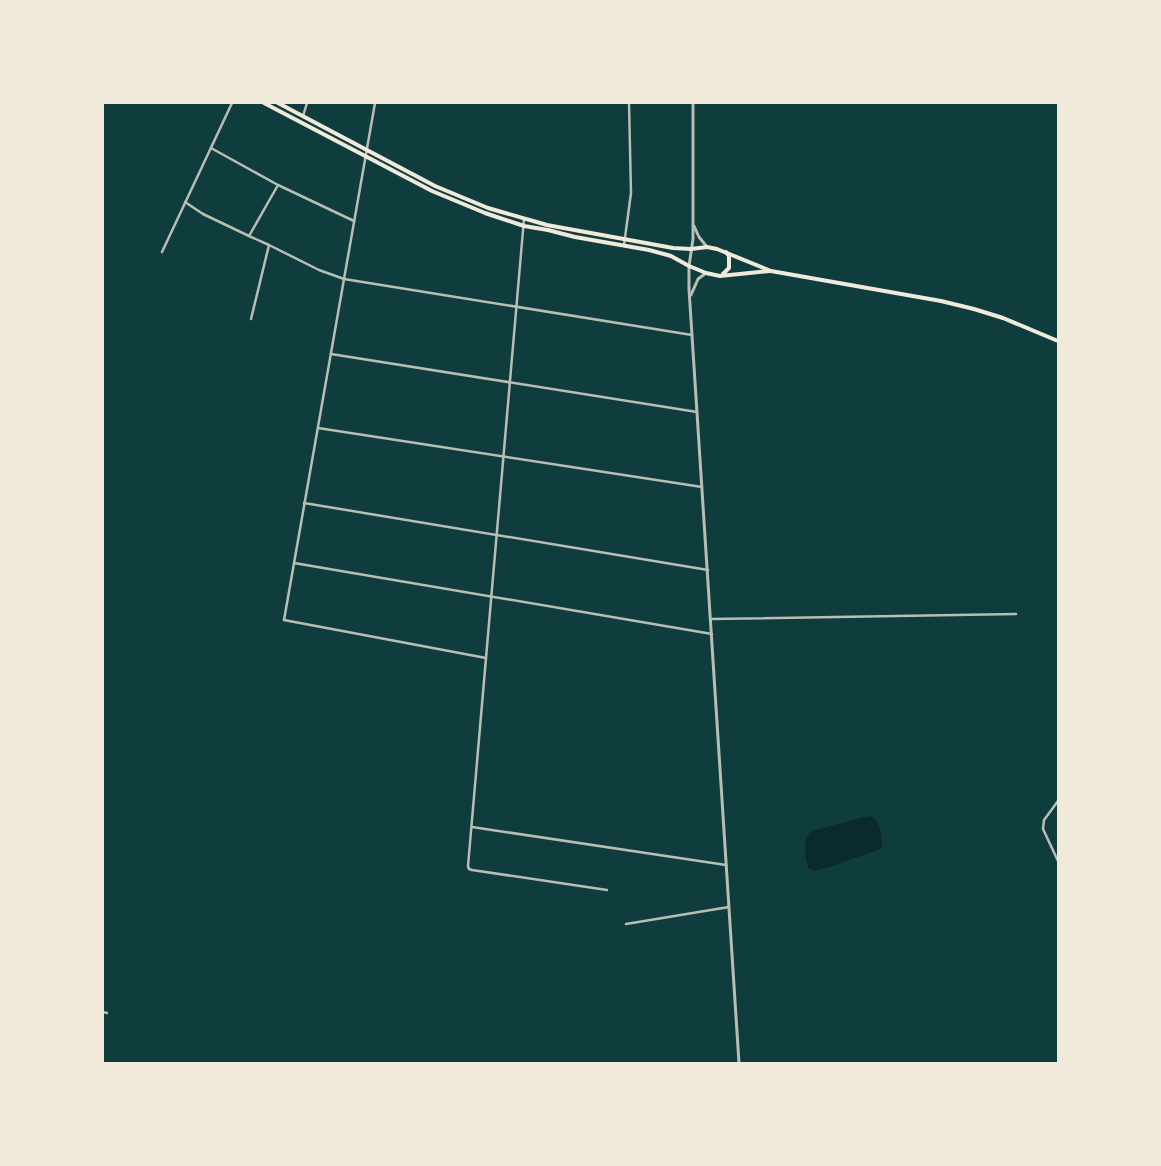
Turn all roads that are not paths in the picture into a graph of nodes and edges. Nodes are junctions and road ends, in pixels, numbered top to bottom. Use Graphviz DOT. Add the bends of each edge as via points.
graph roads {
  1 [pos="232,103"];
  2 [pos="264,103"];
  3 [pos="278,103"];
  4 [pos="307,103"];
  5 [pos="375,103"];
  6 [pos="629,103"];
  7 [pos="693,103"];
  8 [pos="303,116"];
  9 [pos="211,148"];
  10 [pos="367,151"];
  11 [pos="366,156"];
  12 [pos="278,185"];
  13 [pos="185,202"];
  14 [pos="524,219"];
  15 [pos="354,221"];
  16 [pos="693,225"];
  17 [pos="524,226"];
  18 [pos="249,236"];
  19 [pos="625,239"];
  20 [pos="270,245"];
  21 [pos="624,245"];
  22 [pos="707,247"];
  23 [pos="691,249"];
  24 [pos="162,252"];
  25 [pos="726,252"];
  26 [pos="688,266"];
  27 [pos="771,271"];
  28 [pos="706,274"];
  29 [pos="720,276"];
  30 [pos="344,279"];
  31 [pos="690,297"];
  32 [pos="517,307"];
  33 [pos="251,319"];
  34 [pos="693,335"];
  35 [pos="1058,341"];
  36 [pos="331,354"];
  37 [pos="510,382"];
  38 [pos="698,412"];
  39 [pos="318,428"];
  40 [pos="504,457"];
  41 [pos="702,487"];
  42 [pos="304,503"];
  43 [pos="497,535"];
  44 [pos="294,563"];
  45 [pos="708,570"];
  46 [pos="492,597"];
  47 [pos="1016,614"];
  48 [pos="711,619"];
  49 [pos="712,634"];
  50 [pos="486,658"];
  51 [pos="1058,801"];
  52 [pos="472,827"];
  53 [pos="1058,861"];
  54 [pos="726,865"];
  55 [pos="607,890"];
  56 [pos="729,907"];
  57 [pos="626,924"];
  58 [pos="103,1012"];
  59 [pos="107,1012"];
  60 [pos="739,1063"];
  1 -- 9 [label="street"];
  2 -- 11 [label="main road"];
  3 -- 8 [label="main road"];
  4 -- 8 [label="street"];
  5 -- 10 [label="street"];
  6 -- 19 [label="street" via="631,193"];
  7 -- 16 [label="street"];
  8 -- 10 [label="main road"];
  9 -- 12 [label="street"];
  9 -- 13 [label="street"];
  10 -- 11 [label="street"];
  10 -- 14 [label="main road" via="435,186 488,208"];
  11 -- 15 [label="street"];
  11 -- 17 [label="main road" via="432,191"];
  12 -- 15 [label="street"];
  12 -- 18 [label="street"];
  13 -- 18 [label="street" via="203,214"];
  13 -- 24 [label="street"];
  14 -- 17 [label="street"];
  14 -- 19 [label="main road"];
  15 -- 30 [label="street"];
  16 -- 22 [label="street"];
  16 -- 23 [label="street"];
  17 -- 21 [label="main road"];
  17 -- 32 [label="street"];
  18 -- 20 [label="street"];
  19 -- 21 [label="street"];
  19 -- 23 [label="main road"];
  20 -- 30 [label="street" via="319,270"];
  20 -- 33 [label="street"];
  21 -- 26 [label="main road" via="671,256"];
  22 -- 23 [label="main road"];
  22 -- 25 [label="main road"];
  23 -- 26 [label="street"];
  25 -- 27 [label="main road"];
  25 -- 29 [label="main road" via="729,256 729,268"];
  26 -- 28 [label="main road"];
  26 -- 31 [label="street"];
  27 -- 29 [label="main road"];
  27 -- 35 [label="main road" via="974,309"];
  28 -- 29 [label="main road"];
  28 -- 31 [label="street" via="698,279"];
  30 -- 32 [label="street"];
  30 -- 36 [label="street"];
  31 -- 34 [label="street"];
  32 -- 34 [label="street"];
  32 -- 37 [label="street"];
  34 -- 38 [label="street"];
  36 -- 37 [label="street"];
  36 -- 39 [label="street"];
  37 -- 38 [label="street"];
  37 -- 40 [label="street"];
  38 -- 41 [label="street"];
  39 -- 40 [label="street"];
  39 -- 42 [label="street"];
  40 -- 41 [label="street"];
  40 -- 43 [label="street"];
  41 -- 45 [label="street"];
  42 -- 43 [label="street"];
  42 -- 44 [label="street"];
  43 -- 45 [label="street"];
  43 -- 46 [label="street"];
  44 -- 46 [label="street"];
  44 -- 50 [label="street" via="284,620"];
  45 -- 48 [label="street"];
  46 -- 49 [label="street"];
  46 -- 50 [label="street"];
  47 -- 48 [label="street"];
  48 -- 49 [label="street"];
  49 -- 54 [label="street"];
  50 -- 52 [label="street"];
  51 -- 53 [label="street" via="1044,820 1043,829"];
  52 -- 54 [label="street"];
  52 -- 55 [label="street" via="469,869"];
  54 -- 56 [label="street"];
  56 -- 57 [label="street"];
  56 -- 60 [label="street"];
  58 -- 59 [label="street"];
}
